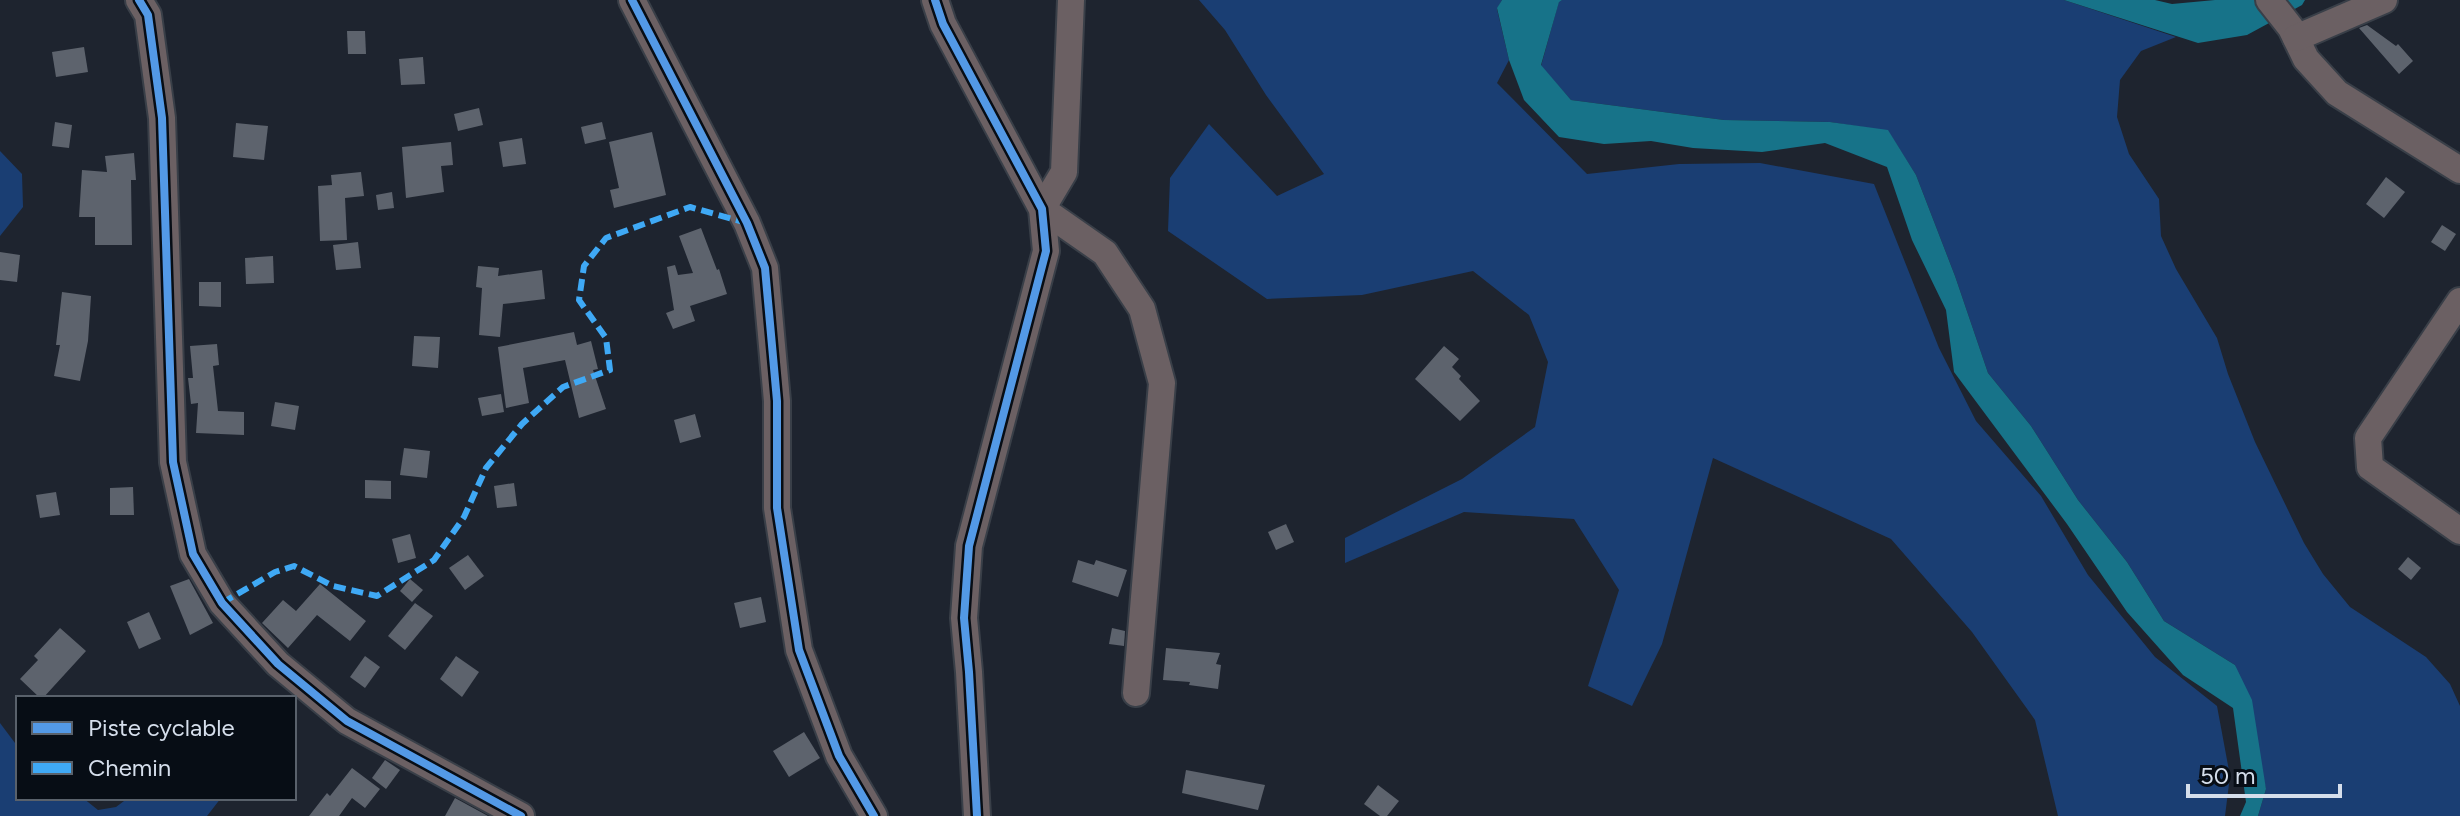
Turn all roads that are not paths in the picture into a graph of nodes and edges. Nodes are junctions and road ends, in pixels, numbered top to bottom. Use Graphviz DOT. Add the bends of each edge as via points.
graph roads {
  1 [pos="139,0"];
  2 [pos="632,0"];
  3 [pos="935,0"];
  4 [pos="1071,0"];
  5 [pos="2269,0"];
  6 [pos="2384,0"];
  7 [pos="2294,33"];
  8 [pos="2460,170"];
  9 [pos="1042,209"];
  10 [pos="2460,301"];
  11 [pos="2460,531"];
  12 [pos="1136,693"];
  13 [pos="521,816"];
  14 [pos="874,816"];
  15 [pos="977,816"];
  1 -- 13 [label="street" via="148,15 162,118 173,462 193,554 231,614 278,664 347,721"];
  2 -- 14 [label="street" via="765,268 777,401 777,508 799,650 839,756"];
  3 -- 9 [label="street"];
  4 -- 9 [label="street" via="1064,172"];
  5 -- 7 [label="street"];
  6 -- 7 [label="street"];
  7 -- 8 [label="street" via="2306,59 2337,93"];
  9 -- 12 [label="street" via="1105,253 1142,309 1162,383"];
  9 -- 15 [label="street" via="1046,251 969,546 964,618"];
  10 -- 11 [label="street" via="2368,438 2370,467"];
}
